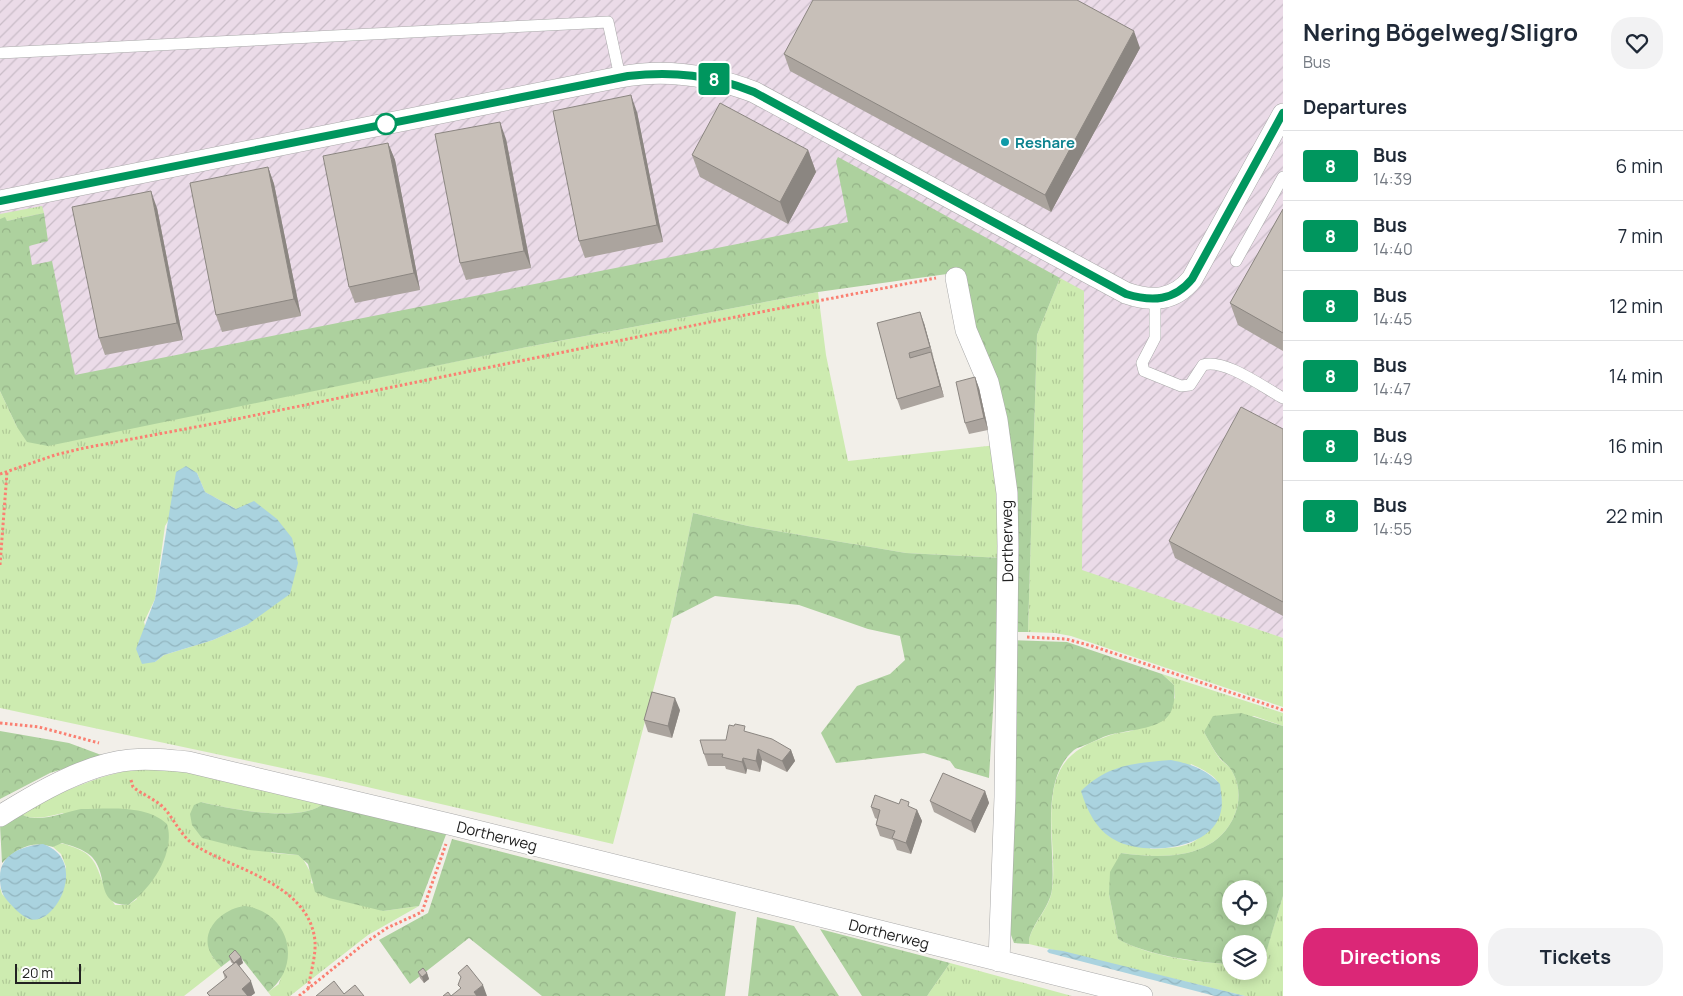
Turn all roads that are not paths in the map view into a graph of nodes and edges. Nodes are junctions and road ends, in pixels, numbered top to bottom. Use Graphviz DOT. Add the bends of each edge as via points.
graph roads {
  1 [pos="0,53"];
  2 [pos="620,77"];
  3 [pos="1280,127"];
  4 [pos="1283,177"];
  5 [pos="0,201"];
  6 [pos="1236,261"];
  7 [pos="956,278"];
  8 [pos="1156,299"];
  9 [pos="1283,398"];
  10 [pos="0,816"];
  11 [pos="999,962"];
  12 [pos="1142,996"];
  1 -- 2 [label="lane" via="608,22"];
  2 -- 5 [label="street"];
  2 -- 8 [label="street" via="676,73 719,80 754,92 1126,294"];
  3 -- 8 [label="street" via="1192,279 1180,292"];
  4 -- 6 [label="lane"];
  7 -- 11 [label="street, Dortherweg" via="966,330 988,382 1004,458 1008,546"];
  8 -- 9 [label="lane" via="1156,338 1142,363 1144,371 1181,386 1190,385 1203,365 1211,362"];
  10 -- 11 [label="street, Dortherweg" via="39,792 92,770 128,760 188,762"];
  11 -- 12 [label="street, Dortherweg"];
}
